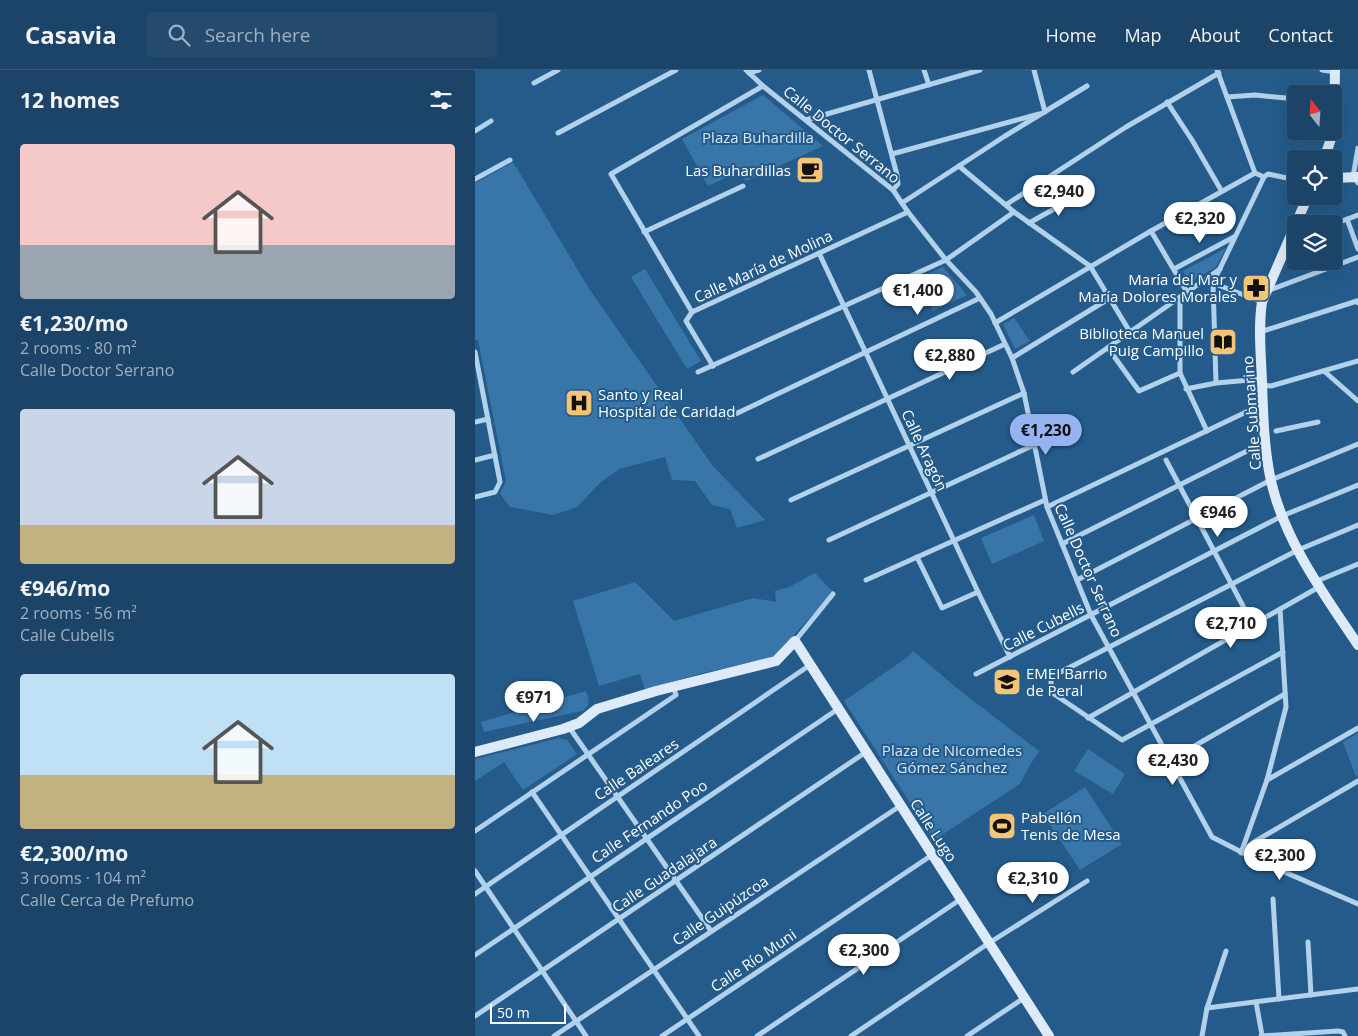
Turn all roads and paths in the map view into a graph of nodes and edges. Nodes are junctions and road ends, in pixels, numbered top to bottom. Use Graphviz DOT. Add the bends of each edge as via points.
graph roads {
  1 [pos="558,70"];
  2 [pos="676,70"];
  3 [pos="759,70"];
  4 [pos="869,70"];
  5 [pos="925,70"];
  6 [pos="979,70"];
  7 [pos="1034,70"];
  8 [pos="1322,70"];
  9 [pos="1335,71"];
  10 [pos="747,72"];
  11 [pos="1218,72"];
  12 [pos="534,83"];
  13 [pos="929,85"];
  14 [pos="1335,85"];
  15 [pos="763,86"];
  16 [pos="1087,86"];
  17 [pos="1227,97"];
  18 [pos="1287,98"];
  19 [pos="877,99"];
  20 [pos="1167,102"];
  21 [pos="1045,112"];
  22 [pos="806,120"];
  23 [pos="491,121"];
  24 [pos="475,131"];
  25 [pos="558,133"];
  26 [pos="1358,148"];
  27 [pos="892,154"];
  28 [pos="510,160"];
  29 [pos="959,166"];
  30 [pos="1255,173"];
  31 [pos="1265,177"];
  32 [pos="1287,178"];
  33 [pos="1342,178"];
  34 [pos="1356,179"];
  35 [pos="475,180"];
  36 [pos="743,186"];
  37 [pos="893,190"];
  38 [pos="1221,190"];
  39 [pos="1079,194"];
  40 [pos="902,203"];
  41 [pos="1007,204"];
  42 [pos="908,212"];
  43 [pos="1014,212"];
  44 [pos="1358,215"];
  45 [pos="1347,219"];
  46 [pos="1342,221"];
  47 [pos="1029,223"];
  48 [pos="1151,230"];
  49 [pos="644,232"];
  50 [pos="1235,237"];
  51 [pos="1287,249"];
  52 [pos="1358,249"];
  53 [pos="819,254"];
  54 [pos="1358,257"];
  55 [pos="946,260"];
  56 [pos="1090,266"];
  57 [pos="1174,269"];
  58 [pos="1220,269"];
  59 [pos="1213,283"];
  60 [pos="1266,291"];
  61 [pos="1187,292"];
  62 [pos="1180,297"];
  63 [pos="980,298"];
  64 [pos="1110,298"];
  65 [pos="1262,302"];
  66 [pos="1358,302"];
  67 [pos="843,306"];
  68 [pos="692,312"];
  69 [pos="995,323"];
  70 [pos="1130,332"];
  71 [pos="1260,332"];
  72 [pos="1005,344"];
  73 [pos="1108,348"];
  74 [pos="475,352"];
  75 [pos="865,352"];
  76 [pos="1011,358"];
  77 [pos="1358,361"];
  78 [pos="713,366"];
  79 [pos="698,372"];
  80 [pos="1073,372"];
  81 [pos="1324,372"];
  82 [pos="1180,373"];
  83 [pos="1262,382"];
  84 [pos="1216,383"];
  85 [pos="1187,389"];
  86 [pos="1024,393"];
  87 [pos="887,399"];
  88 [pos="1358,401"];
  89 [pos="1263,404"];
  90 [pos="729,417"];
  91 [pos="488,419"];
  92 [pos="475,422"];
  93 [pos="1318,422"];
  94 [pos="1207,431"];
  95 [pos="1276,431"];
  96 [pos="1266,441"];
  97 [pos="1358,444"];
  98 [pos="1034,445"];
  99 [pos="909,446"];
  100 [pos="495,455"];
  101 [pos="758,459"];
  102 [pos="475,460"];
  103 [pos="1166,460"];
  104 [pos="1271,480"];
  105 [pos="1179,485"];
  106 [pos="1358,485"];
  107 [pos="931,493"];
  108 [pos="475,497"];
  109 [pos="791,500"];
  110 [pos="1045,500"];
  111 [pos="1047,507"];
  112 [pos="1282,516"];
  113 [pos="1197,518"];
  114 [pos="1358,525"];
  115 [pos="829,540"];
  116 [pos="953,541"];
  117 [pos="1062,544"];
  118 [pos="1298,550"];
  119 [pos="1214,551"];
  120 [pos="917,557"];
  121 [pos="1358,564"];
  122 [pos="865,580"];
  123 [pos="1077,580"];
  124 [pos="1231,584"];
  125 [pos="1318,585"];
  126 [pos="978,592"];
  127 [pos="833,594"];
  128 [pos="1280,610"];
  129 [pos="1091,615"];
  130 [pos="1253,625"];
  131 [pos="1354,632"];
  132 [pos="795,641"];
  133 [pos="1358,645"];
  134 [pos="1109,648"];
  135 [pos="1283,652"];
  136 [pos="1011,657"];
  137 [pos="811,664"];
  138 [pos="976,674"];
  139 [pos="673,686"];
  140 [pos="1133,692"];
  141 [pos="1285,694"];
  142 [pos="838,709"];
  143 [pos="1088,718"];
  144 [pos="1151,725"];
  145 [pos="569,727"];
  146 [pos="1358,728"];
  147 [pos="475,752"];
  148 [pos="866,752"];
  149 [pos="588,754"];
  150 [pos="1170,760"];
  151 [pos="1267,780"];
  152 [pos="1358,781"];
  153 [pos="532,792"];
  154 [pos="617,797"];
  155 [pos="900,806"];
  156 [pos="475,831"];
  157 [pos="561,835"];
  158 [pos="646,838"];
  159 [pos="1241,853"];
  160 [pos="932,854"];
  161 [pos="475,871"];
  162 [pos="590,877"];
  163 [pos="676,881"];
  164 [pos="1087,881"];
  165 [pos="485,886"];
  166 [pos="475,894"];
  167 [pos="961,898"];
  168 [pos="1273,899"];
  169 [pos="1358,904"];
  170 [pos="619,919"];
  171 [pos="514,928"];
  172 [pos="711,931"];
  173 [pos="1308,942"];
  174 [pos="989,943"];
  175 [pos="1226,951"];
  176 [pos="475,955"];
  177 [pos="654,970"];
  178 [pos="542,971"];
  179 [pos="1358,989"];
  180 [pos="1311,995"];
  181 [pos="1024,998"];
  182 [pos="1279,999"];
  183 [pos="1256,1002"];
  184 [pos="1207,1008"];
  185 [pos="475,1016"];
  186 [pos="687,1019"];
  187 [pos="576,1021"];
  188 [pos="554,1036"];
  189 [pos="586,1036"];
  190 [pos="662,1036"];
  191 [pos="699,1036"];
  192 [pos="757,1036"];
  193 [pos="851,1036"];
  194 [pos="967,1036"];
  195 [pos="1049,1036"];
  196 [pos="1202,1036"];
  197 [pos="1262,1036"];
  198 [pos="1345,1036"];
  1 -- 12 [label="street"];
  2 -- 25 [label="street"];
  3 -- 10 [label="street"];
  4 -- 19 [label="street"];
  5 -- 13 [label="street"];
  6 -- 13 [label="street"];
  7 -- 21 [label="street"];
  8 -- 9 [label="street"];
  9 -- 14 [label="street"];
  10 -- 15 [label="street, Calle Doctor Serrano"];
  11 -- 17 [label="street"];
  11 -- 20 [label="street"];
  13 -- 19 [label="street"];
  15 -- 22 [label="street, Calle Doctor Serrano"];
  15 -- 49 [label="street, Calle María de Molina" via="611,174"];
  16 -- 21 [label="street"];
  17 -- 18 [label="street" via="1255,95"];
  17 -- 30 [label="street"];
  19 -- 22 [label="street"];
  19 -- 27 [label="street"];
  20 -- 38 [label="street"];
  20 -- 41 [label="street"];
  21 -- 27 [label="street"];
  21 -- 29 [label="street"];
  22 -- 37 [label="street, Calle Doctor Serrano"];
  23 -- 24 [label="street"];
  26 -- 34 [label="street"];
  27 -- 37 [label="street" via="898,184"];
  28 -- 35 [label="street"];
  29 -- 40 [label="street"];
  29 -- 41 [label="street"];
  30 -- 31 [label="street"];
  30 -- 38 [label="street"];
  31 -- 32 [label="street" via="1268,174"];
  31 -- 50 [label="street"];
  33 -- 34 [label="street"];
  36 -- 49 [label="street"];
  37 -- 40 [label="street, Calle Doctor Serrano"];
  38 -- 48 [label="street"];
  39 -- 47 [label="street"];
  40 -- 42 [label="street, Calle Doctor Serrano"];
  41 -- 43 [label="street"];
  42 -- 53 [label="street, Calle María de Molina"];
  42 -- 55 [label="street, Calle Doctor Serrano"];
  43 -- 47 [label="street"];
  43 -- 55 [label="street"];
  44 -- 45 [label="street"];
  45 -- 46 [label="street"];
  45 -- 52 [label="street"];
  47 -- 56 [label="street"];
  48 -- 56 [label="street"];
  48 -- 57 [label="street"];
  49 -- 68 [label="street, Calle María de Molina"];
  50 -- 57 [label="street"];
  50 -- 58 [label="street"];
  51 -- 60 [label="street, Calle Submarino"];
  53 -- 67 [label="street, Calle Aragón"];
  53 -- 68 [label="street, Calle María de Molina"];
  54 -- 60 [label="street"];
  55 -- 63 [label="street, Calle Doctor Serrano"];
  55 -- 67 [label="street"];
  56 -- 64 [label="street"];
  56 -- 69 [label="street"];
  57 -- 61 [label="street"];
  58 -- 59 [label="street"];
  58 -- 61 [label="street"];
  59 -- 65 [label="street"];
  59 -- 84 [label="street"];
  60 -- 65 [label="street, Calle Submarino"];
  61 -- 62 [label="street"];
  62 -- 70 [label="street"];
  62 -- 82 [label="street"];
  63 -- 69 [label="street, Calle Doctor Serrano"];
  63 -- 75 [label="street"];
  64 -- 70 [label="street"];
  64 -- 76 [label="street"];
  65 -- 71 [label="street, Calle Submarino"];
  66 -- 71 [label="street"];
  67 -- 75 [label="street, Calle Aragón"];
  67 -- 78 [label="street"];
  68 -- 78 [label="street" via="686,321"];
  69 -- 72 [label="street, Calle Doctor Serrano"];
  70 -- 73 [label="street"];
  71 -- 83 [label="street, Calle Submarino"];
  72 -- 76 [label="street, Calle Doctor Serrano"];
  72 -- 87 [label="street"];
  73 -- 80 [label="street"];
  73 -- 82 [label="street" via="1139,391"];
  74 -- 91 [label="street"];
  75 -- 87 [label="street, Calle Aragón"];
  75 -- 90 [label="street"];
  76 -- 86 [label="street, Calle Doctor Serrano"];
  77 -- 81 [label="street"];
  78 -- 79 [label="street"];
  81 -- 83 [label="street" via="1271,386"];
  81 -- 88 [label="street"];
  82 -- 85 [label="street"];
  83 -- 84 [label="street"];
  83 -- 89 [label="street, Calle Submarino"];
  84 -- 85 [label="street"];
  85 -- 94 [label="street"];
  86 -- 98 [label="street, Calle Doctor Serrano"];
  86 -- 99 [label="street"];
  87 -- 99 [label="street, Calle Aragón"];
  87 -- 101 [label="street"];
  89 -- 94 [label="street"];
  89 -- 96 [label="street, Calle Submarino"];
  91 -- 92 [label="street"];
  91 -- 100 [label="street"];
  93 -- 95 [label="street"];
  94 -- 111 [label="street"];
  96 -- 104 [label="street, Calle Submarino"];
  96 -- 105 [label="street"];
  97 -- 104 [label="street"];
  98 -- 107 [label="street"];
  98 -- 110 [label="street, Calle Doctor Serrano"];
  99 -- 107 [label="street, Calle Aragón"];
  99 -- 109 [label="street"];
  100 -- 102 [label="street"];
  100 -- 108 [label="street" via="500,482 495,492"];
  103 -- 105 [label="street"];
  104 -- 112 [label="street, Calle Submarino"];
  104 -- 113 [label="street"];
  105 -- 113 [label="street"];
  105 -- 117 [label="street"];
  106 -- 112 [label="street, Calle Cubells"];
  107 -- 115 [label="street"];
  107 -- 116 [label="street, Calle Aragón"];
  110 -- 111 [label="street, Calle Doctor Serrano"];
  110 -- 116 [label="street"];
  111 -- 117 [label="street, Calle Doctor Serrano"];
  112 -- 118 [label="street, Calle Submarino"];
  112 -- 119 [label="street, Calle Cubells"];
  113 -- 119 [label="street"];
  113 -- 123 [label="street"];
  114 -- 118 [label="street"];
  116 -- 120 [label="street"];
  116 -- 126 [label="street, Calle Aragón"];
  117 -- 123 [label="street, Calle Doctor Serrano"];
  118 -- 124 [label="street"];
  118 -- 125 [label="street, Calle Submarino"];
  119 -- 124 [label="street"];
  119 -- 129 [label="street, Calle Cubells"];
  120 -- 122 [label="street"];
  120 -- 126 [label="street" via="942,608"];
  121 -- 125 [label="street"];
  123 -- 129 [label="street, Calle Doctor Serrano"];
  124 -- 130 [label="street"];
  124 -- 134 [label="street"];
  125 -- 128 [label="street"];
  125 -- 131 [label="street, Calle Submarino"];
  126 -- 136 [label="street, Calle Aragón"];
  127 -- 132 [label="street"];
  128 -- 130 [label="street"];
  128 -- 135 [label="street"];
  129 -- 134 [label="street, Calle Doctor Serrano"];
  129 -- 136 [label="street, Calle Cubells"];
  130 -- 140 [label="street"];
  131 -- 133 [label="street, Calle Submarino"];
  132 -- 137 [label="street, Calle Lugo"];
  132 -- 139 [label="street" via="776,661"];
  134 -- 140 [label="street, Calle Doctor Serrano"];
  134 -- 143 [label="street" via="1051,677 1051,692"];
  135 -- 141 [label="street"];
  135 -- 144 [label="street"];
  136 -- 138 [label="street, Calle Cubells"];
  137 -- 142 [label="street, Calle Lugo"];
  137 -- 154 [label="street, Calle Baleares"];
  139 -- 145 [label="street" via="597,709"];
  139 -- 149 [label="street" via="676,695"];
  140 -- 143 [label="street"];
  140 -- 144 [label="street, Calle Doctor Serrano"];
  141 -- 150 [label="street"];
  141 -- 151 [label="street" via="1286,707"];
  142 -- 148 [label="street, Calle Lugo"];
  142 -- 158 [label="street, Calle Fernando Poo"];
  143 -- 144 [label="street" via="1122,740"];
  144 -- 150 [label="street, Calle Doctor Serrano"];
  145 -- 147 [label="street"];
  145 -- 149 [label="street"];
  146 -- 151 [label="street"];
  148 -- 155 [label="street, Calle Lugo"];
  148 -- 163 [label="street, Calle Guadalajara"];
  149 -- 153 [label="street"];
  149 -- 154 [label="street"];
  150 -- 159 [label="street, Calle Doctor Serrano" via="1212,837"];
  151 -- 159 [label="street"];
  152 -- 159 [label="street" via="1254,842"];
  153 -- 156 [label="street"];
  153 -- 157 [label="street"];
  154 -- 157 [label="street, Calle Baleares"];
  154 -- 158 [label="street"];
  155 -- 160 [label="street, Calle Lugo"];
  155 -- 172 [label="street, Calle Guipúzcoa"];
  157 -- 162 [label="street"];
  157 -- 165 [label="street, Calle Baleares"];
  158 -- 162 [label="street, Calle Fernando Poo"];
  158 -- 163 [label="street"];
  159 -- 169 [label="street"];
  160 -- 167 [label="street, Calle Lugo"];
  160 -- 186 [label="street, Calle Río Muni"];
  161 -- 165 [label="street"];
  162 -- 170 [label="street"];
  162 -- 171 [label="street, Calle Fernando Poo"];
  163 -- 170 [label="street, Calle Guadalajara"];
  163 -- 172 [label="street"];
  164 -- 174 [label="street"];
  165 -- 166 [label="street, Calle Baleares"];
  165 -- 171 [label="street"];
  167 -- 174 [label="street, Calle Lugo"];
  167 -- 192 [label="street"];
  168 -- 182 [label="street"];
  170 -- 177 [label="street"];
  170 -- 178 [label="street, Calle Guadalajara"];
  171 -- 176 [label="street, Calle Fernando Poo"];
  171 -- 178 [label="street"];
  172 -- 177 [label="street, Calle Guipúzcoa"];
  173 -- 180 [label="street"];
  174 -- 181 [label="street, Calle Lugo"];
  174 -- 193 [label="street"];
  175 -- 184 [label="street"];
  177 -- 186 [label="street"];
  177 -- 187 [label="street, Calle Guipúzcoa"];
  178 -- 185 [label="street, Calle Guadalajara"];
  178 -- 187 [label="street"];
  179 -- 180 [label="street"];
  180 -- 182 [label="street"];
  181 -- 194 [label="street"];
  181 -- 195 [label="street, Calle Lugo"];
  182 -- 183 [label="street"];
  183 -- 184 [label="street"];
  183 -- 197 [label="street"];
  184 -- 196 [label="street"];
  186 -- 190 [label="street, Calle Río Muni"];
  186 -- 191 [label="street"];
  187 -- 188 [label="street, Calle Guipúzcoa"];
  187 -- 189 [label="street"];
  197 -- 198 [label="street" via="1338,1031"];
}
